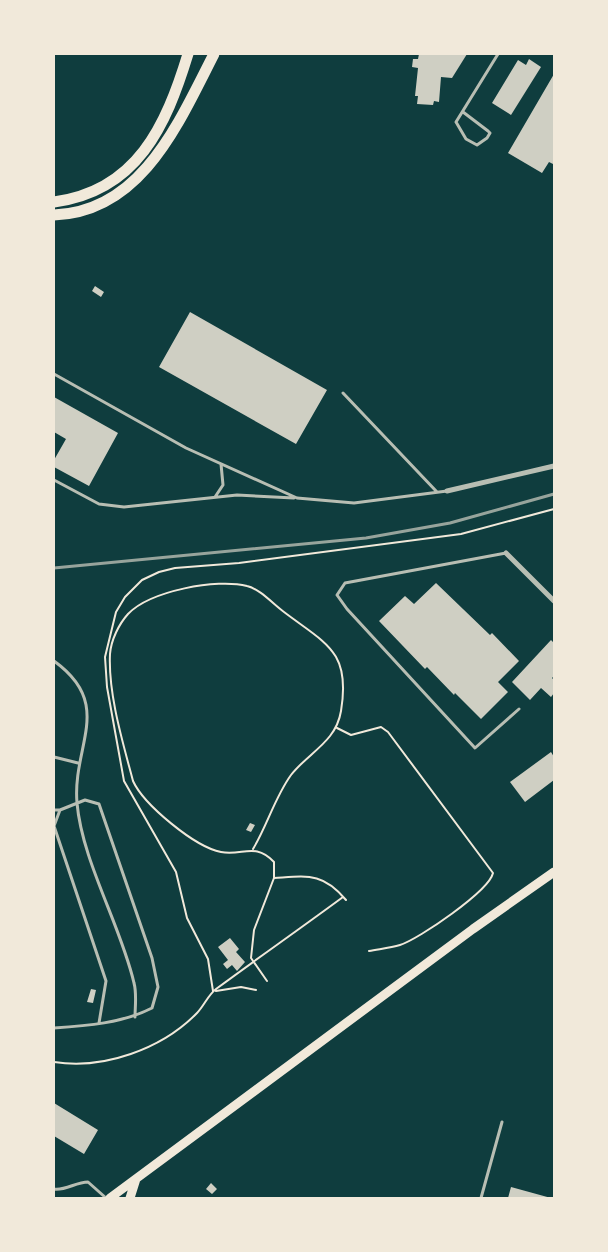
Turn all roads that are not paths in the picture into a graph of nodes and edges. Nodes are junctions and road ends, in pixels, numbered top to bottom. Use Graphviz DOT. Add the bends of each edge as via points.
graph roads {
  1 [pos="188,54"];
  2 [pos="214,54"];
  3 [pos="498,54"];
  4 [pos="462,112"];
  5 [pos="54,202"];
  6 [pos="54,215"];
  7 [pos="54,374"];
  8 [pos="343,394"];
  9 [pos="221,464"];
  10 [pos="554,466"];
  11 [pos="54,480"];
  12 [pos="448,491"];
  13 [pos="438,493"];
  14 [pos="214,498"];
  15 [pos="297,498"];
  16 [pos="506,553"];
  17 [pos="554,601"];
  18 [pos="54,661"];
  19 [pos="520,708"];
  20 [pos="54,757"];
  21 [pos="78,763"];
  22 [pos="77,802"];
  23 [pos="54,810"];
  24 [pos="60,810"];
  25 [pos="554,872"];
  26 [pos="134,1018"];
  27 [pos="99,1023"];
  28 [pos="54,1028"];
  29 [pos="502,1122"];
  30 [pos="136,1179"];
  31 [pos="54,1189"];
  32 [pos="106,1198"];
  33 [pos="110,1198"];
  34 [pos="130,1198"];
  35 [pos="481,1198"];
  1 -- 5 [label="highway" via="164,117 135,164 100,189"];
  2 -- 6 [label="highway" via="170,137 140,177 98,205"];
  3 -- 4 [label="lane"];
  4 -- 4 [label="lane" via="456,122 460,132 477,145 482,143 490,134"];
  7 -- 9 [label="lane" via="133,421"];
  8 -- 13 [label="lane"];
  9 -- 14 [label="lane" via="223,485"];
  9 -- 15 [label="lane"];
  10 -- 12 [label="street"];
  11 -- 14 [label="lane" via="99,504 124,507"];
  12 -- 13 [label="lane"];
  13 -- 15 [label="lane" via="354,503"];
  14 -- 15 [label="lane" via="252,495"];
  16 -- 17 [label="street"];
  16 -- 19 [label="lane" via="345,583 337,595 476,748"];
  18 -- 21 [label="lane" via="63,667 85,695 88,731"];
  20 -- 21 [label="lane"];
  21 -- 22 [label="lane"];
  22 -- 24 [label="lane"];
  22 -- 26 [label="lane" via="83,835 135,985"];
  22 -- 26 [label="lane" via="85,800 99,804 152,958 158,987 152,1008"];
  23 -- 24 [label="lane"];
  24 -- 27 [label="lane" via="54,826 106,981"];
  25 -- 30 [label="main road"];
  26 -- 27 [label="lane"];
  27 -- 28 [label="lane"];
  29 -- 35 [label="lane"];
  30 -- 33 [label="main road"];
  30 -- 34 [label="main road"];
  31 -- 32 [label="lane" via="88,1182"];
}
